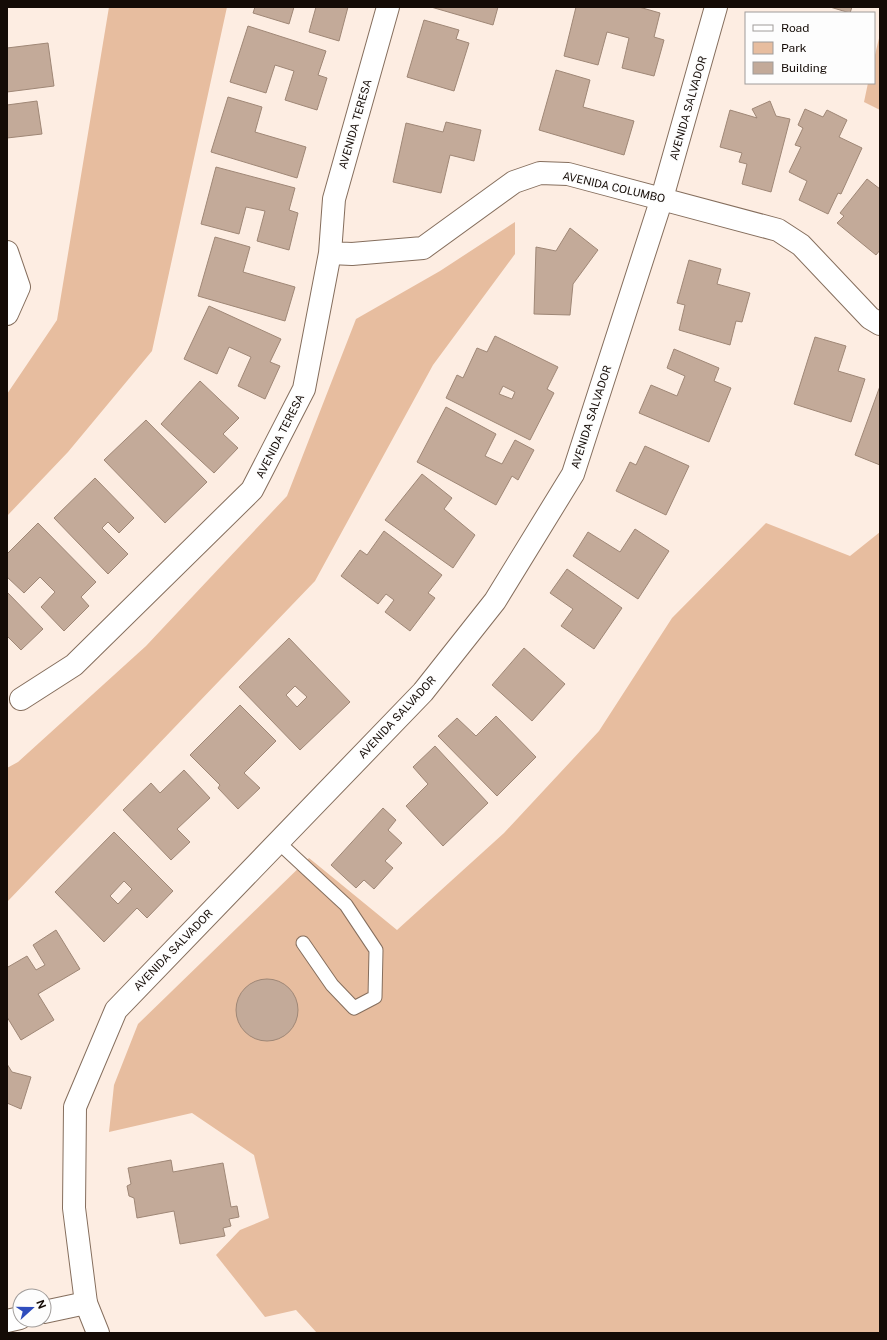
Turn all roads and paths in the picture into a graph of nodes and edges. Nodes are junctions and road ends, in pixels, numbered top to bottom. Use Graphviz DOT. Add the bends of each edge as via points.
graph roads {
  1 [pos="388,7"];
  2 [pos="716,7"];
  3 [pos="662,198"];
  4 [pos="7,252"];
  5 [pos="330,253"];
  6 [pos="7,314"];
  7 [pos="880,324"];
  8 [pos="21,699"];
  9 [pos="278,842"];
  10 [pos="303,943"];
  11 [pos="86,1303"];
  12 [pos="52,1310"];
  13 [pos="98,1333"];
  1 -- 5 [label="street, AVENIDA TERESA" via="334,199"];
  2 -- 3 [label="street, AVENIDA SALVADOR"];
  3 -- 5 [label="street, AVENIDA COLUMBO" via="568,174 540,173 514,182 423,248 352,254"];
  3 -- 7 [label="street, AVENIDA COLUMBO" via="778,230 802,245 870,318"];
  3 -- 9 [label="street, AVENIDA SALVADOR" via="573,474 495,601 423,692"];
  4 -- 6 [label="street" via="19,287"];
  5 -- 8 [label="street, AVENIDA TERESA" via="304,389 252,490 74,665"];
  9 -- 10 [label="lane" via="346,905 376,950 375,997 354,1008 332,986"];
  9 -- 11 [label="street, AVENIDA SALVADOR" via="116,1010 75,1107 74,1208"];
  11 -- 12 [label="street"];
  11 -- 13 [label="street, AVENIDA SALVADOR"];
}
